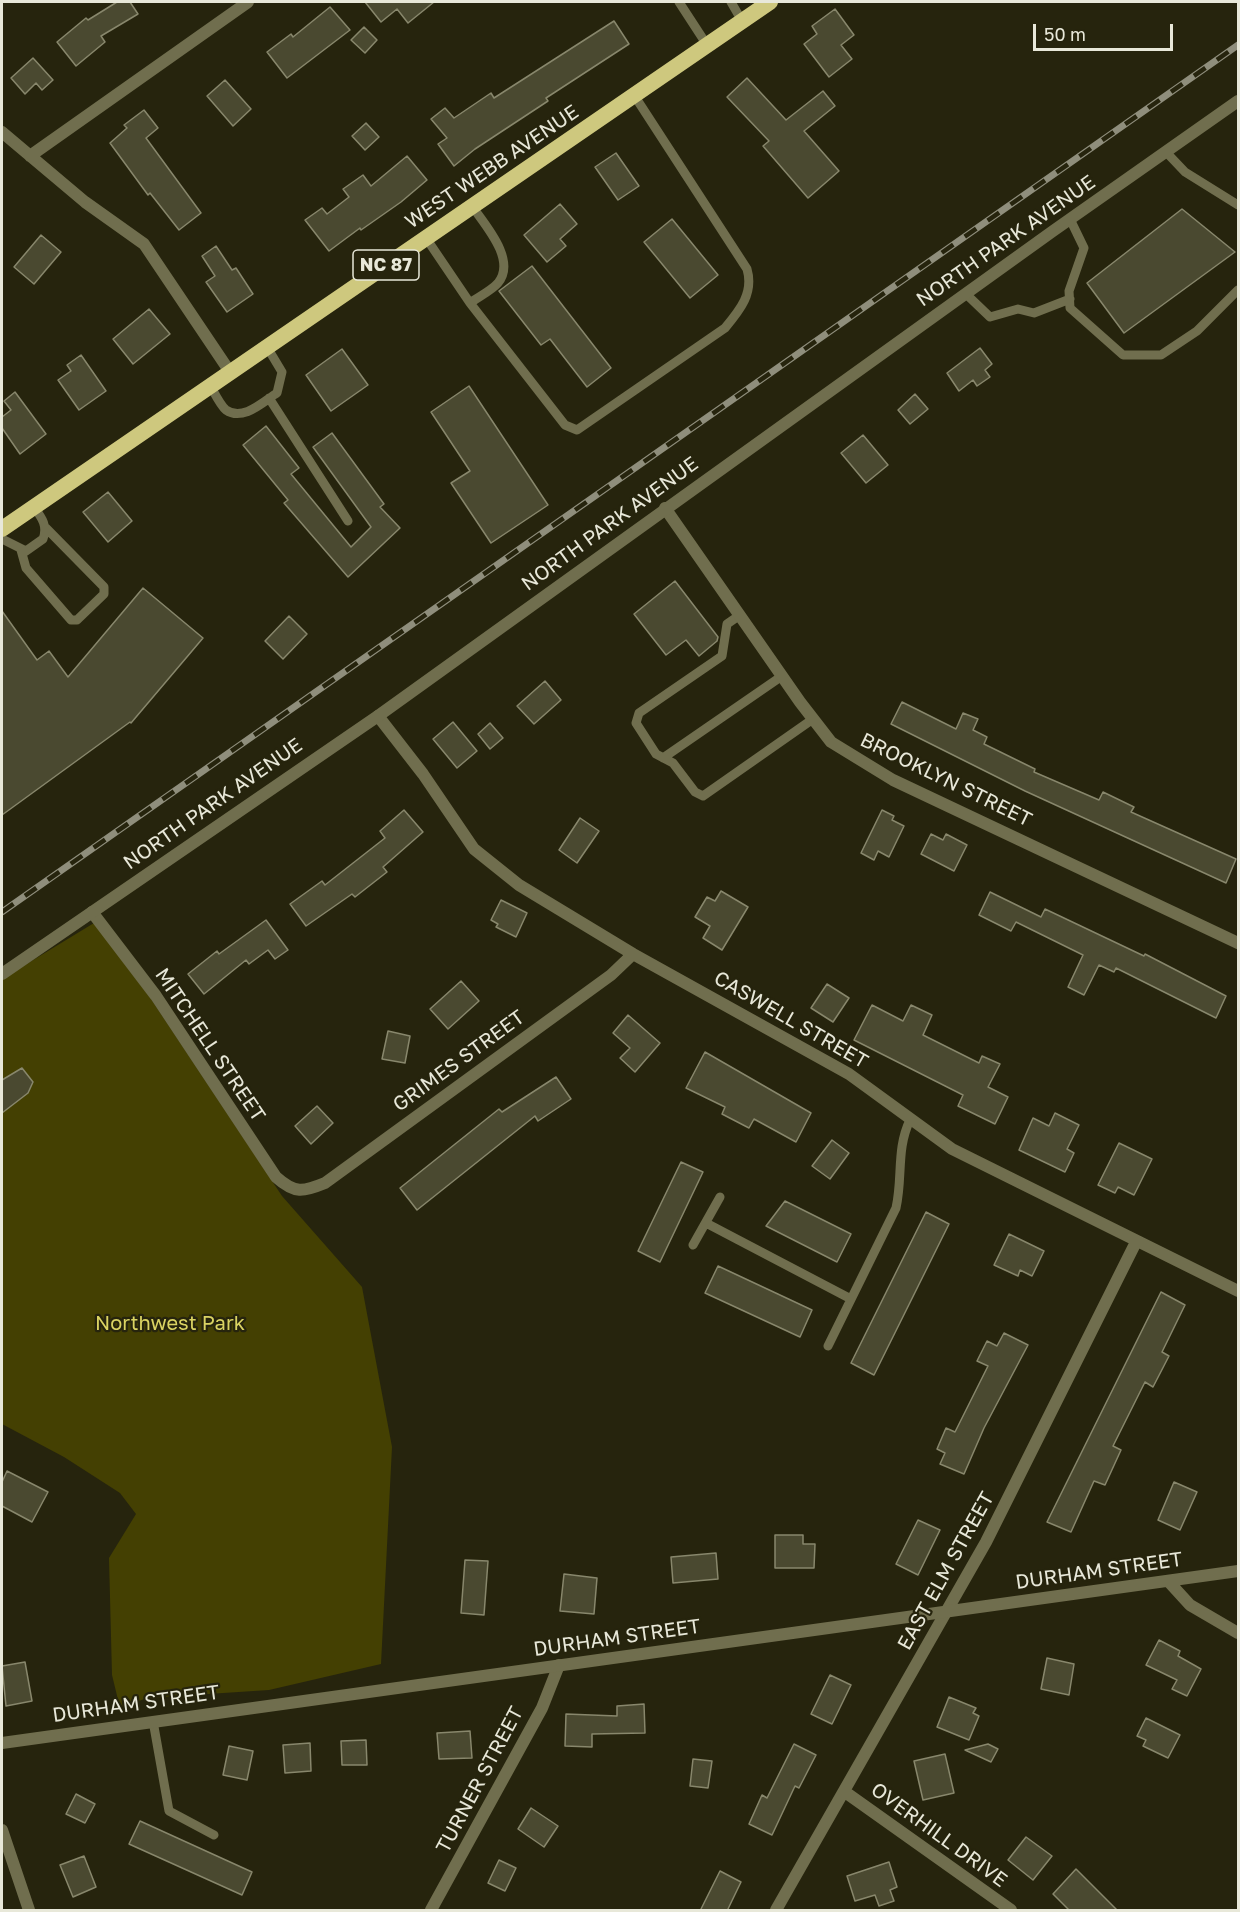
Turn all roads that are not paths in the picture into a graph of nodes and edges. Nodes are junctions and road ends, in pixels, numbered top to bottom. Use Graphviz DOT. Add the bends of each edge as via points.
graph roads {
  1 [pos="248,2"];
  2 [pos="680,2"];
  3 [pos="731,2"];
  4 [pos="770,2"];
  5 [pos="742,21"];
  6 [pos="707,45"];
  7 [pos="634,94"];
  8 [pos="1239,101"];
  9 [pos="2,132"];
  10 [pos="1166,152"];
  11 [pos="30,156"];
  12 [pos="1239,205"];
  13 [pos="472,206"];
  14 [pos="1070,219"];
  15 [pos="426,238"];
  16 [pos="1239,290"];
  17 [pos="966,294"];
  18 [pos="1070,299"];
  19 [pos="470,303"];
  20 [pos="267,347"];
  21 [pos="230,372"];
  22 [pos="210,386"];
  23 [pos="269,398"];
  24 [pos="34,507"];
  25 [pos="665,508"];
  26 [pos="348,521"];
  27 [pos="46,528"];
  28 [pos="2,529"];
  29 [pos="2,539"];
  30 [pos="21,550"];
  31 [pos="740,615"];
  32 [pos="782,676"];
  33 [pos="378,716"];
  34 [pos="813,719"];
  35 [pos="663,758"];
  36 [pos="92,912"];
  37 [pos="1239,943"];
  38 [pos="633,954"];
  39 [pos="2,974"];
  40 [pos="910,1120"];
  41 [pos="302,1190"];
  42 [pos="720,1197"];
  43 [pos="706,1223"];
  44 [pos="1136,1242"];
  45 [pos="693,1245"];
  46 [pos="1239,1291"];
  47 [pos="851,1299"];
  48 [pos="828,1346"];
  49 [pos="1239,1570"];
  50 [pos="1169,1582"];
  51 [pos="946,1612"];
  52 [pos="1239,1634"];
  53 [pos="559,1665"];
  54 [pos="153,1721"];
  55 [pos="2,1743"];
  56 [pos="845,1792"];
  57 [pos="2,1830"];
  58 [pos="214,1835"];
  59 [pos="29,1911"];
  60 [pos="431,1911"];
  61 [pos="776,1911"];
  62 [pos="1011,1911"];
  1 -- 11 [label="street"];
  2 -- 6 [label="lane"];
  3 -- 5 [label="lane"];
  4 -- 5 [label="highway, WEST WEBB AVENUE / NC 87"];
  5 -- 6 [label="highway, WEST WEBB AVENUE / NC 87"];
  6 -- 7 [label="highway, WEST WEBB AVENUE / NC 87"];
  7 -- 13 [label="highway, WEST WEBB AVENUE / NC 87"];
  7 -- 19 [label="lane" via="747,269 747,296 737,314 725,328 578,430 566,425"];
  8 -- 10 [label="street, NORTH PARK AVENUE"];
  9 -- 11 [label="street"];
  10 -- 12 [label="lane" via="1185,172"];
  10 -- 14 [label="street, NORTH PARK AVENUE"];
  11 -- 21 [label="street" via="144,244"];
  13 -- 15 [label="highway, WEST WEBB AVENUE / NC 87"];
  13 -- 19 [label="lane" via="498,245 504,266 498,283"];
  14 -- 17 [label="street, NORTH PARK AVENUE"];
  14 -- 18 [label="lane" via="1084,248 1069,291"];
  15 -- 19 [label="lane"];
  15 -- 20 [label="highway, WEST WEBB AVENUE / NC 87"];
  16 -- 18 [label="lane" via="1197,331 1161,355 1123,355 1070,308"];
  17 -- 18 [label="lane" via="990,317 1018,309 1034,313"];
  17 -- 25 [label="street, NORTH PARK AVENUE"];
  20 -- 21 [label="highway, WEST WEBB AVENUE / NC 87"];
  20 -- 23 [label="lane" via="282,372 277,393"];
  21 -- 22 [label="highway, WEST WEBB AVENUE / NC 87"];
  22 -- 23 [label="lane" via="225,410 236,413 246,413"];
  22 -- 24 [label="highway, WEST WEBB AVENUE / NC 87"];
  23 -- 26 [label="lane"];
  24 -- 27 [label="lane"];
  24 -- 28 [label="highway, WEST WEBB AVENUE / NC 87"];
  25 -- 31 [label="street, BROOKLYN STREET"];
  25 -- 33 [label="street, NORTH PARK AVENUE"];
  27 -- 30 [label="lane" via="43,539 30,550"];
  27 -- 30 [label="lane" via="104,587 104,594 77,620 71,620 26,568"];
  29 -- 30 [label="lane"];
  31 -- 32 [label="street, BROOKLYN STREET"];
  31 -- 35 [label="lane" via="727,624 722,656 639,712 636,723 656,754"];
  32 -- 34 [label="street, BROOKLYN STREET"];
  32 -- 35 [label="lane"];
  33 -- 36 [label="street, NORTH PARK AVENUE"];
  33 -- 38 [label="street, CASWELL STREET" via="474,849 519,885"];
  34 -- 35 [label="lane" via="703,796 695,792 673,763"];
  34 -- 37 [label="street, BROOKLYN STREET" via="845,753 893,780"];
  36 -- 39 [label="street, NORTH PARK AVENUE"];
  36 -- 41 [label="street, MITCHELL STREET" via="156,996 276,1177 287,1187"];
  38 -- 40 [label="street, CASWELL STREET" via="849,1074"];
  38 -- 41 [label="street, GRIMES STREET" via="611,975 325,1182"];
  40 -- 44 [label="street, CASWELL STREET" via="952,1149"];
  40 -- 47 [label="lane" via="901,1139 896,1208"];
  42 -- 43 [label="lane"];
  43 -- 45 [label="lane"];
  43 -- 47 [label="lane"];
  44 -- 46 [label="street, CASWELL STREET"];
  44 -- 51 [label="street, EAST ELM STREET" via="986,1542"];
  47 -- 48 [label="lane"];
  49 -- 50 [label="street, DURHAM STREET"];
  50 -- 51 [label="street, DURHAM STREET"];
  50 -- 52 [label="street" via="1190,1605"];
  51 -- 53 [label="street, DURHAM STREET"];
  51 -- 56 [label="street, EAST ELM STREET"];
  53 -- 54 [label="street, DURHAM STREET"];
  53 -- 60 [label="street, TURNER STREET" via="542,1708"];
  54 -- 55 [label="street, DURHAM STREET"];
  54 -- 58 [label="lane" via="169,1811"];
  56 -- 61 [label="street, EAST ELM STREET"];
  56 -- 62 [label="street, OVERHILL DRIVE"];
  57 -- 59 [label="street"];
}
